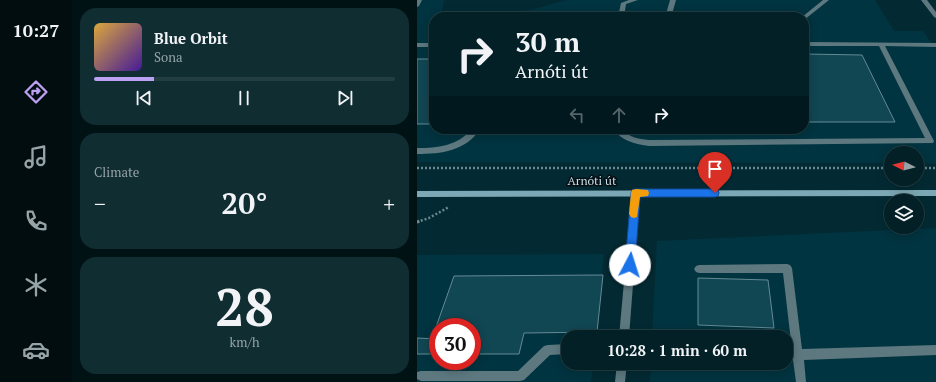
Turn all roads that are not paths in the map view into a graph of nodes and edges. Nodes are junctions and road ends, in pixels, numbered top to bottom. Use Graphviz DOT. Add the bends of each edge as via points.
graph roads {
  1 [pos="419,0"];
  2 [pos="635,0"];
  3 [pos="673,0"];
  4 [pos="826,0"];
  5 [pos="924,0"];
  6 [pos="417,5"];
  7 [pos="622,12"];
  8 [pos="670,12"];
  9 [pos="809,14"];
  10 [pos="936,16"];
  11 [pos="809,44"];
  12 [pos="881,44"];
  13 [pos="417,45"];
  14 [pos="429,45"];
  15 [pos="936,45"];
  16 [pos="472,134"];
  17 [pos="623,134"];
  18 [pos="417,151"];
  19 [pos="636,193"];
  20 [pos="417,194"];
  21 [pos="936,194"];
  22 [pos="699,269"];
  23 [pos="625,330"];
  24 [pos="561,350"];
  25 [pos="936,350"];
  26 [pos="793,355"];
  27 [pos="798,355"];
  28 [pos="622,370"];
  29 [pos="421,376"];
  30 [pos="621,382"];
  31 [pos="801,382"];
  1 -- 6 [label="street"];
  2 -- 7 [label="street" via="624,3"];
  3 -- 8 [label="street"];
  4 -- 9 [label="street"];
  5 -- 10 [label="street"];
  11 -- 12 [label="street"];
  12 -- 15 [label="street"];
  12 -- 17 [label="street" via="930,141 649,143 638,142"];
  13 -- 14 [label="street"];
  16 -- 18 [label="street" via="447,149"];
  19 -- 20 [label="main road, Arnóti út"];
  19 -- 21 [label="main road, Arnóti út"];
  19 -- 23 [label="street"];
  22 -- 27 [label="street" via="787,268"];
  24 -- 29 [label="street" via="549,350 520,376"];
  25 -- 27 [label="street"];
  26 -- 27 [label="street"];
  27 -- 31 [label="street"];
  28 -- 30 [label="street"];
}
